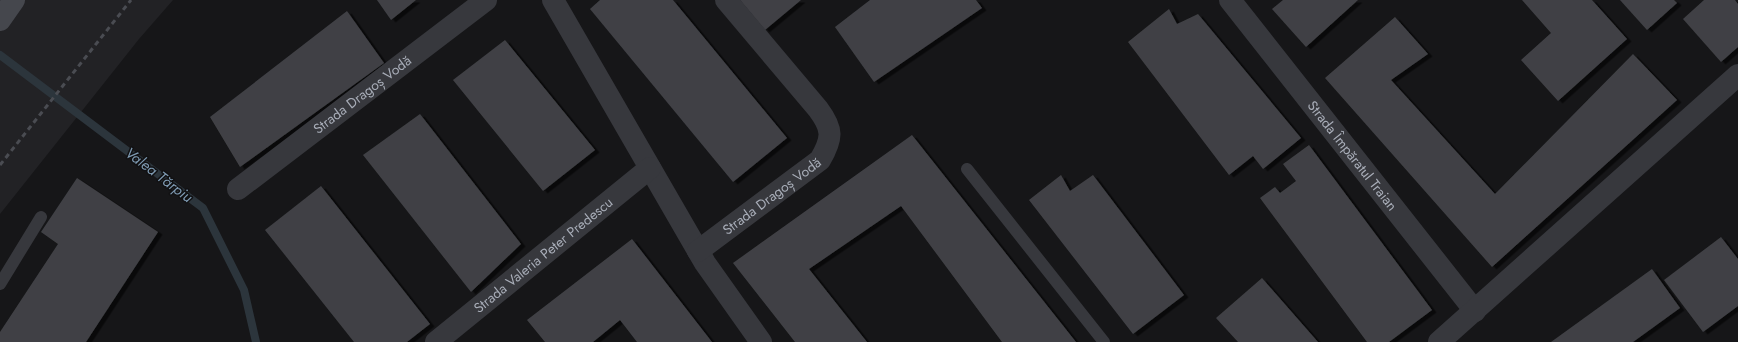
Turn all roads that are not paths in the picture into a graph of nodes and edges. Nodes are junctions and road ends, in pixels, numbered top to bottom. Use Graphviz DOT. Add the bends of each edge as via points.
graph roads {
  1 [pos="486,0"];
  2 [pos="554,0"];
  3 [pos="726,0"];
  4 [pos="1230,0"];
  5 [pos="463,7"];
  6 [pos="1738,75"];
  7 [pos="650,168"];
  8 [pos="967,169"];
  9 [pos="238,189"];
  10 [pos="41,217"];
  11 [pos="698,251"];
  12 [pos="0,284"];
  13 [pos="1475,311"];
  14 [pos="436,342"];
  15 [pos="761,342"];
  16 [pos="1104,342"];
  17 [pos="1439,342"];
  1 -- 5 [label="street, Strada Dragoș Vodă"];
  2 -- 7 [label="street"];
  3 -- 11 [label="street, Strada Dragoș Vodă" via="826,119 830,137 820,160"];
  4 -- 13 [label="street, Strada Împăratul Traian"];
  5 -- 9 [label="street, Strada Dragoș Vodă"];
  6 -- 13 [label="street"];
  7 -- 11 [label="street"];
  7 -- 14 [label="street, Strada Valeria Peter Predescu"];
  8 -- 16 [label="lane"];
  10 -- 12 [label="lane"];
  11 -- 15 [label="street"];
  13 -- 17 [label="street"];
}
